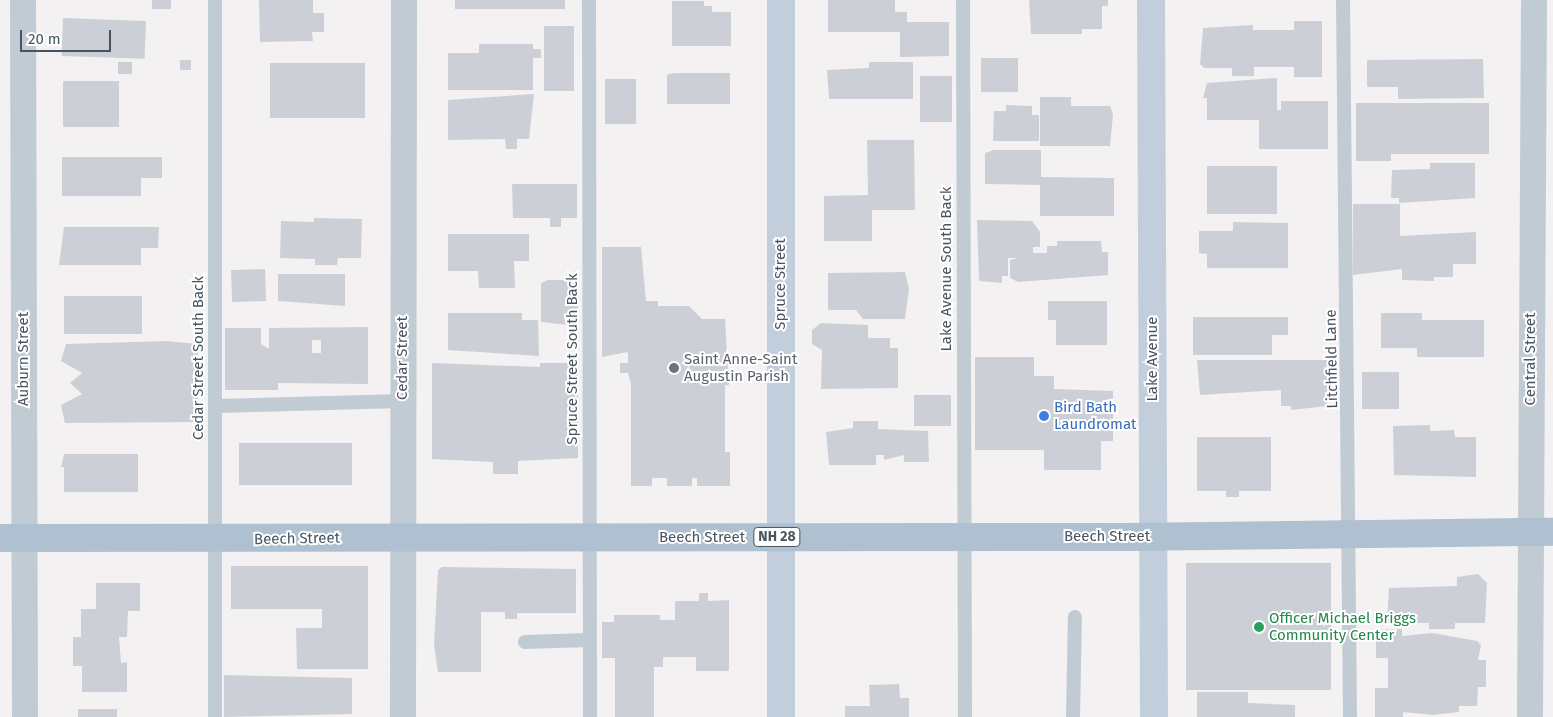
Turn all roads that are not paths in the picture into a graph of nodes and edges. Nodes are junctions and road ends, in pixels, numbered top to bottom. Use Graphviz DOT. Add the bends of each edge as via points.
graph roads {
  1 [pos="23,0"];
  2 [pos="215,0"];
  3 [pos="404,0"];
  4 [pos="588,0"];
  5 [pos="780,0"];
  6 [pos="963,0"];
  7 [pos="1151,0"];
  8 [pos="1343,0"];
  9 [pos="1534,0"];
  10 [pos="403,401"];
  11 [pos="215,406"];
  12 [pos="1351,532"];
  13 [pos="1542,532"];
  14 [pos="781,537"];
  15 [pos="964,537"];
  16 [pos="1153,537"];
  17 [pos="12,538"];
  18 [pos="403,538"];
  19 [pos="590,538"];
  20 [pos="214,540"];
  21 [pos="1075,617"];
  22 [pos="589,640"];
  23 [pos="525,642"];
  24 [pos="25,717"];
  25 [pos="215,717"];
  26 [pos="403,717"];
  27 [pos="590,717"];
  28 [pos="781,717"];
  29 [pos="965,717"];
  30 [pos="1073,717"];
  31 [pos="1154,717"];
  32 [pos="1350,717"];
  33 [pos="1530,717"];
  1 -- 17 [label="street, Auburn Street"];
  2 -- 11 [label="lane, Cedar Street South Back"];
  3 -- 10 [label="street, Cedar Street"];
  4 -- 19 [label="lane, Spruce Street South Back"];
  5 -- 14 [label="street, Spruce Street"];
  6 -- 15 [label="lane, Lake Avenue South Back"];
  7 -- 16 [label="street, Lake Avenue"];
  8 -- 12 [label="lane, Litchfield Lane"];
  9 -- 13 [label="street, Central Street"];
  10 -- 11 [label="lane"];
  10 -- 18 [label="street, Cedar Street"];
  11 -- 20 [label="lane, Cedar Street South Back"];
  12 -- 13 [label="main road, Beech Street / NH 28"];
  12 -- 16 [label="main road, Beech Street / NH 28"];
  12 -- 32 [label="lane, Litchfield Lane"];
  13 -- 33 [label="street, Central Street"];
  14 -- 15 [label="main road, Beech Street / NH 28"];
  14 -- 19 [label="main road, Beech Street / NH 28"];
  14 -- 28 [label="street, Spruce Street"];
  15 -- 16 [label="main road, Beech Street / NH 28"];
  15 -- 29 [label="lane, Lake Avenue South Back"];
  16 -- 31 [label="street, Lake Avenue"];
  17 -- 20 [label="main road, Beech Street / NH 28"];
  17 -- 24 [label="street, Auburn Street"];
  18 -- 19 [label="main road, Beech Street / NH 28"];
  18 -- 20 [label="main road, Beech Street / NH 28"];
  18 -- 26 [label="street, Cedar Street"];
  19 -- 22 [label="lane, Spruce Street South Back"];
  20 -- 25 [label="lane, Cedar Street South Back"];
  21 -- 30 [label="lane"];
  22 -- 23 [label="lane"];
  22 -- 27 [label="lane, Spruce Street South Back"];
}
